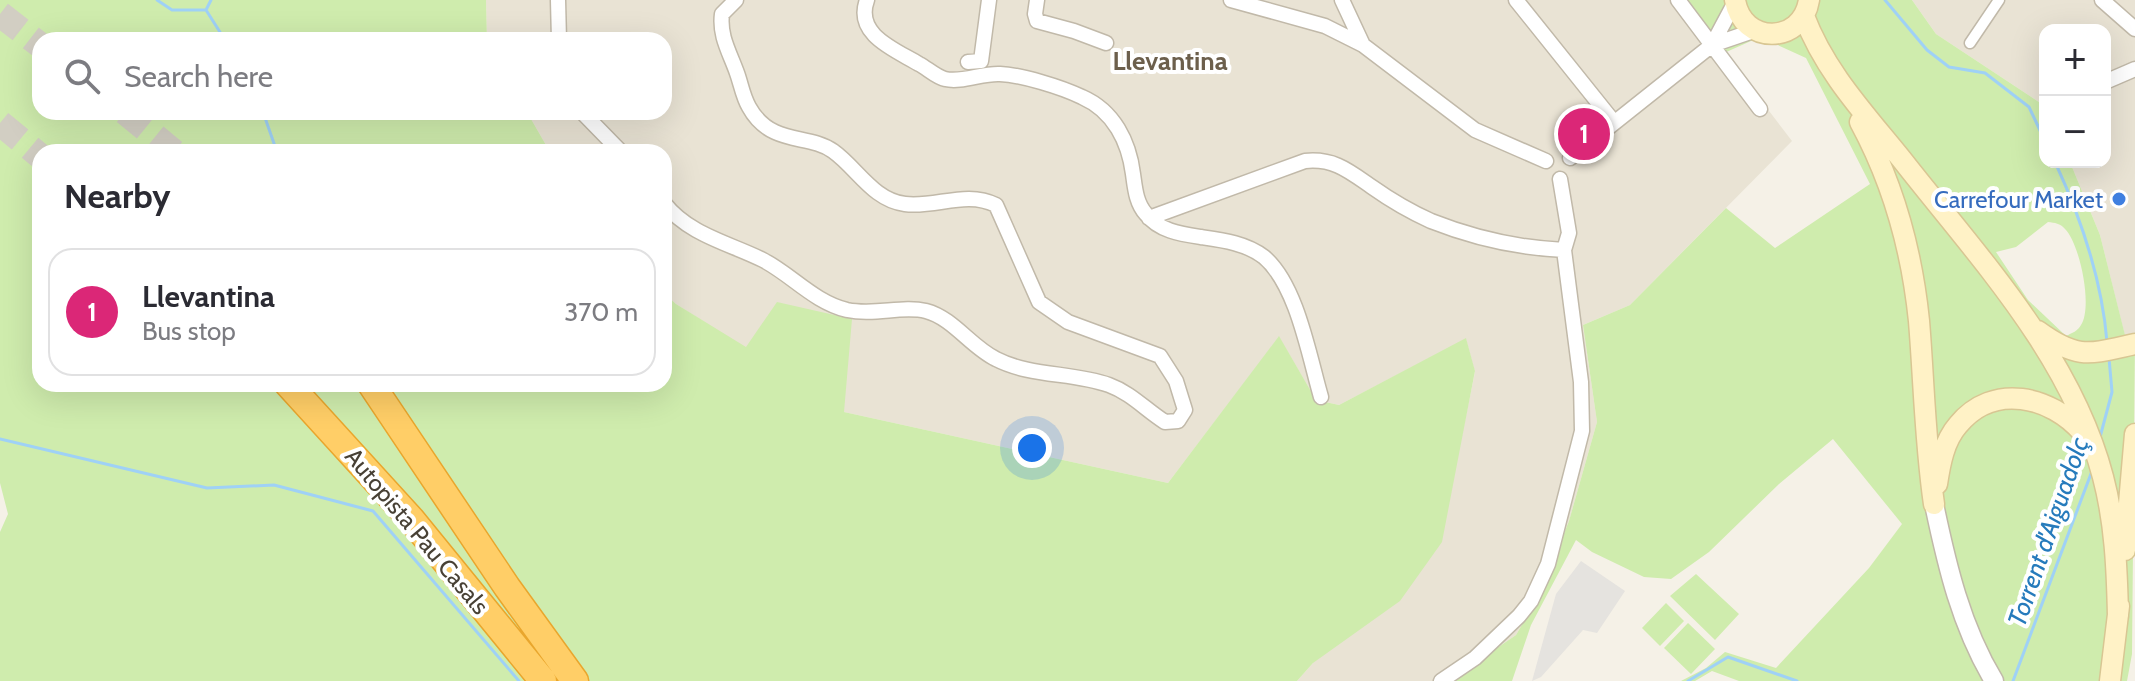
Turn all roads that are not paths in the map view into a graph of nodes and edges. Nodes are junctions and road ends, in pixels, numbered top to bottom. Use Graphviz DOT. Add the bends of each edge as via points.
graph roads {
  1 [pos="558,0"];
  2 [pos="736,0"];
  3 [pos="867,0"];
  4 [pos="989,0"];
  5 [pos="1037,0"];
  6 [pos="1231,0"];
  7 [pos="1342,0"];
  8 [pos="1516,0"];
  9 [pos="1678,0"];
  10 [pos="1999,0"];
  11 [pos="2102,0"];
  12 [pos="1735,1"];
  13 [pos="1807,8"];
  14 [pos="2135,29"];
  15 [pos="559,32"];
  16 [pos="1765,32"];
  17 [pos="1106,43"];
  18 [pos="1970,43"];
  19 [pos="1363,45"];
  20 [pos="1712,45"];
  21 [pos="968,62"];
  22 [pos="1830,69"];
  23 [pos="2135,69"];
  24 [pos="2111,79"];
  25 [pos="1760,109"];
  26 [pos="590,120"];
  27 [pos="1613,121"];
  28 [pos="613,144"];
  29 [pos="1570,158"];
  30 [pos="1546,161"];
  31 [pos="1560,179"];
  32 [pos="672,211"];
  33 [pos="1149,218"];
  34 [pos="1564,250"];
  35 [pos="2028,323"];
  36 [pos="2135,344"];
  37 [pos="295,392"];
  38 [pos="376,392"];
  39 [pos="1321,397"];
  40 [pos="2135,434"];
  41 [pos="2093,446"];
  42 [pos="1934,504"];
  43 [pos="2118,616"];
  44 [pos="1993,680"];
  45 [pos="543,681"];
  46 [pos="575,681"];
  47 [pos="1441,681"];
  48 [pos="2110,681"];
  1 -- 15 [label="street"];
  2 -- 32 [label="street" via="722,14 722,35 758,120 771,131 829,148 890,200 996,205 1039,302 1068,322 1160,356 1185,410 1178,421 1165,422 1107,384 998,360 931,313 852,311 825,302 762,260 694,229"];
  3 -- 33 [label="street" via="867,26 876,37 945,79 1002,74 1086,98 1126,139 1139,203"];
  4 -- 21 [label="street" via="981,61"];
  5 -- 17 [label="street" via="1037,21"];
  6 -- 19 [label="street" via="1325,26"];
  7 -- 19 [label="street"];
  8 -- 27 [label="street"];
  9 -- 20 [label="street"];
  10 -- 18 [label="street"];
  11 -- 14 [label="street"];
  12 -- 16 [label="main road" via="1739,17"];
  12 -- 20 [label="street"];
  13 -- 16 [label="main road" via="1791,29"];
  13 -- 22 [label="main road"];
  16 -- 20 [label="street"];
  16 -- 22 [label="main road" via="1805,48"];
  19 -- 30 [label="street" via="1475,130"];
  20 -- 25 [label="street"];
  20 -- 27 [label="street"];
  22 -- 35 [label="main road"];
  22 -- 42 [label="main road" via="1880,161 1909,258"];
  23 -- 24 [label="street"];
  26 -- 28 [label="street"];
  27 -- 29 [label="street"];
  29 -- 30 [label="street" via="1559,152"];
  29 -- 31 [label="street" via="1572,170"];
  30 -- 31 [label="street" via="1548,175"];
  31 -- 34 [label="street" via="1569,233"];
  33 -- 34 [label="street" via="1305,161 1325,160 1347,168 1429,220 1498,242"];
  33 -- 39 [label="street" via="1171,231 1236,243 1274,268 1292,301"];
  34 -- 47 [label="street" via="1582,431 1548,564 1531,601 1514,622"];
  35 -- 36 [label="main road" via="2074,352"];
  35 -- 41 [label="main road" via="2065,381"];
  37 -- 45 [label="highway, Autopista Pau Casals" via="411,519"];
  38 -- 46 [label="highway, Autopista Pau Casals"];
  40 -- 43 [label="main road"];
  41 -- 42 [label="main road" via="2051,406 1997,400 1956,427 1941,458"];
  41 -- 43 [label="main road" via="2112,524"];
  42 -- 44 [label="street" via="1948,572"];
  43 -- 48 [label="main road"];
}
